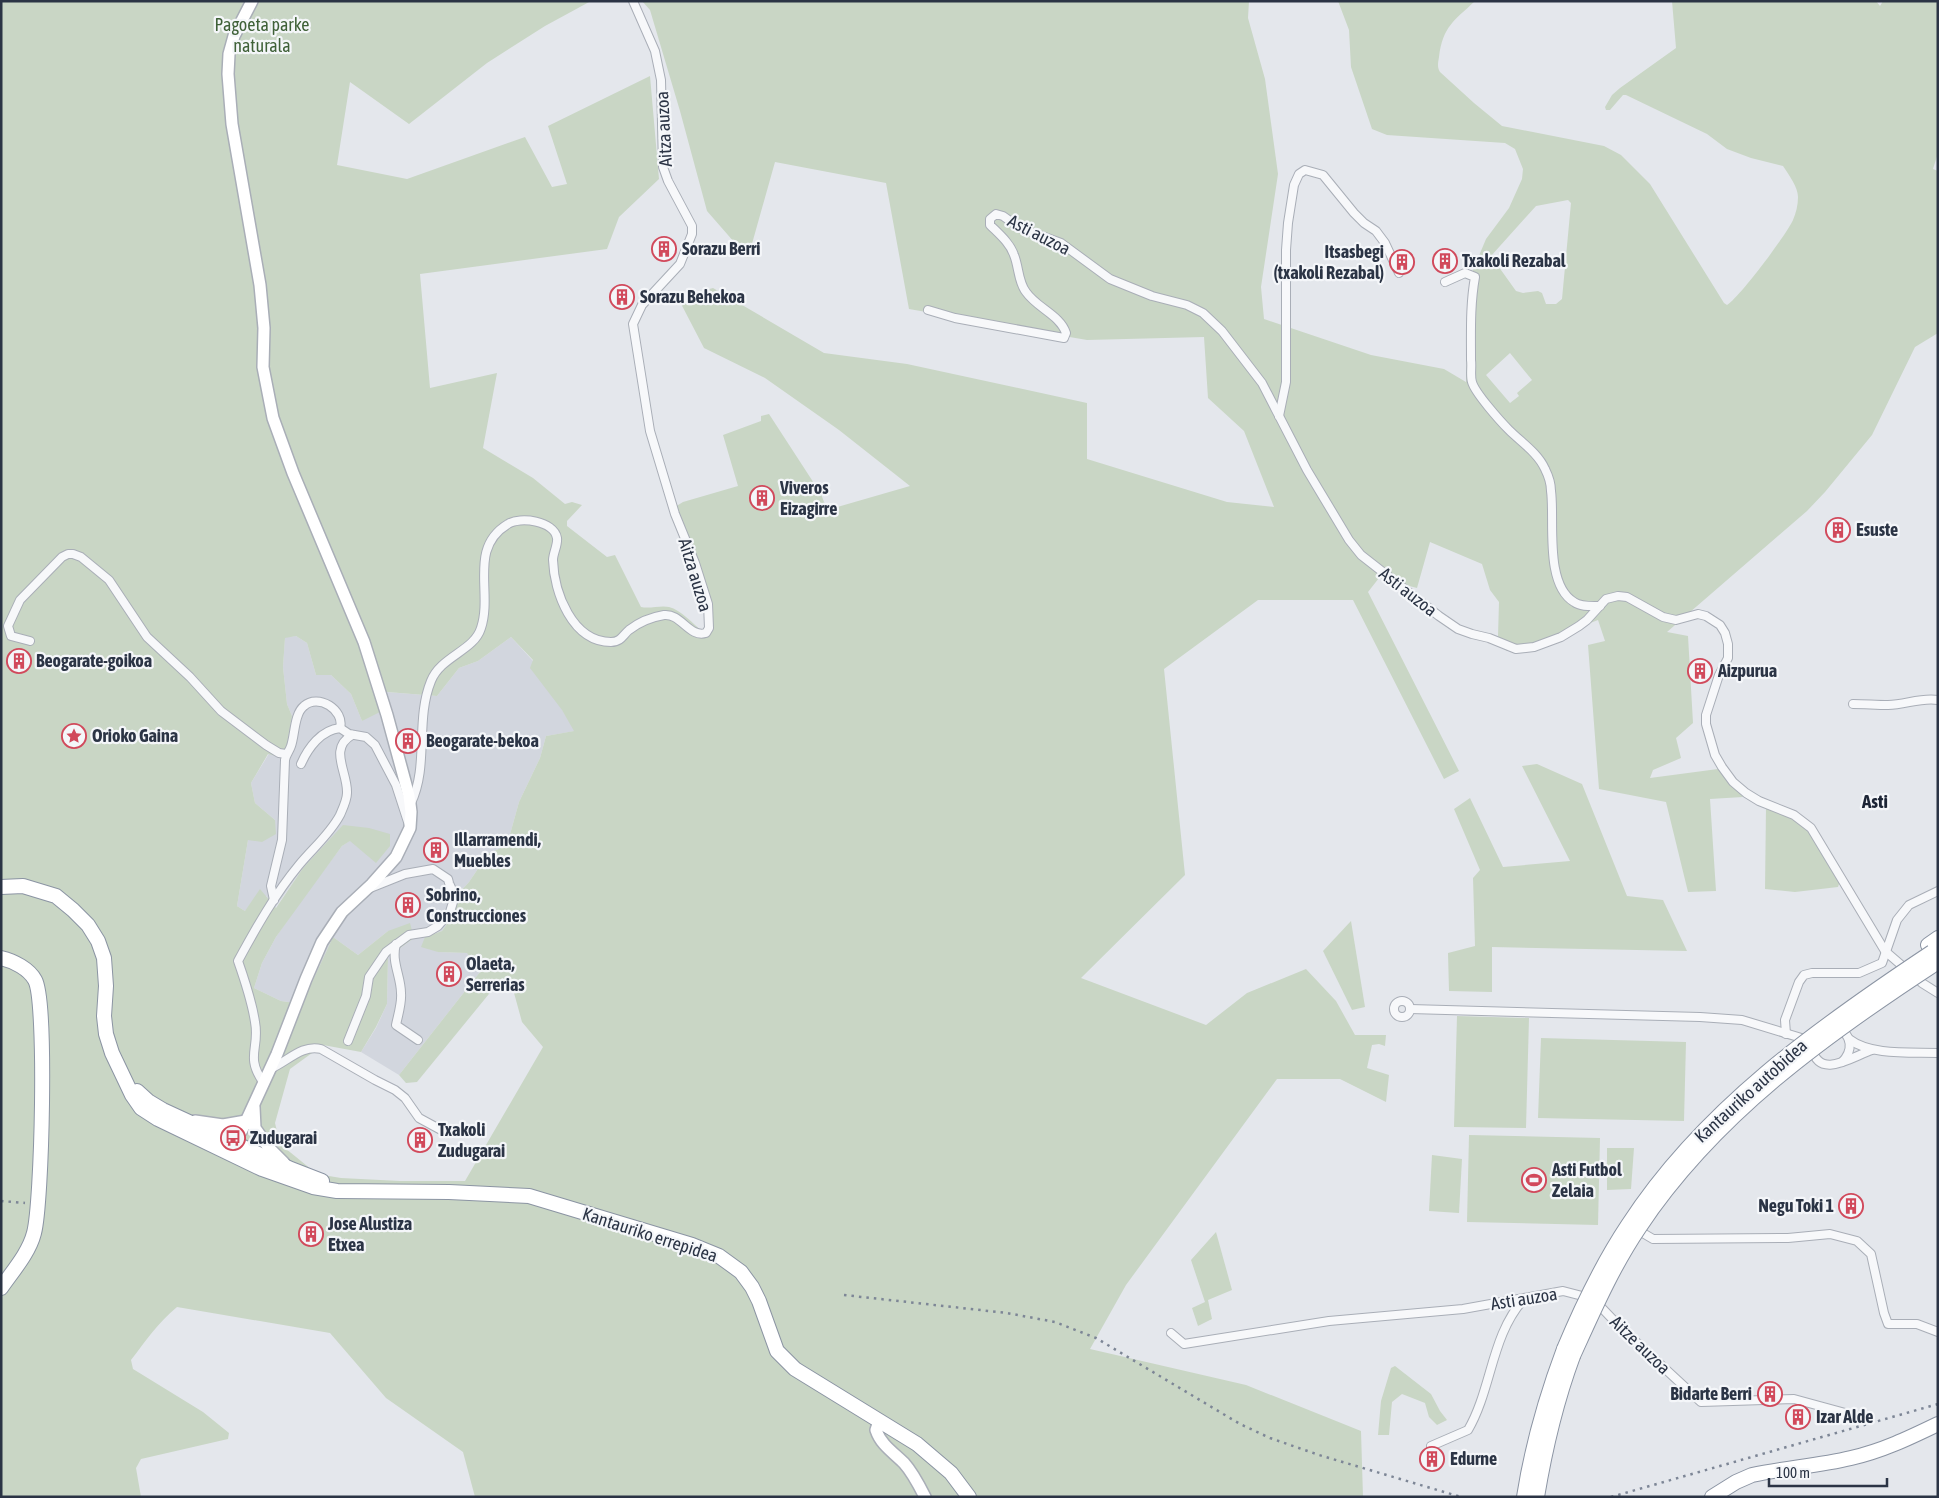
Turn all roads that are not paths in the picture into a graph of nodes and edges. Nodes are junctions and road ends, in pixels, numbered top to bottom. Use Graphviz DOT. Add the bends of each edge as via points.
graph roads {
  1 [pos="252,1"];
  2 [pos="633,1"];
  3 [pos="1399,273"];
  4 [pos="1446,282"];
  5 [pos="928,310"];
  6 [pos="1279,416"];
  7 [pos="1600,606"];
  8 [pos="30,641"];
  9 [pos="1938,700"];
  10 [pos="1853,704"];
  11 [pos="340,728"];
  12 [pos="352,735"];
  13 [pos="286,754"];
  14 [pos="301,764"];
  15 [pos="410,804"];
  16 [pos="410,827"];
  17 [pos="1,887"];
  18 [pos="368,888"];
  19 [pos="1938,891"];
  20 [pos="274,900"];
  21 [pos="396,944"];
  22 [pos="1934,949"];
  23 [pos="1886,951"];
  24 [pos="1,958"];
  25 [pos="1938,993"];
  26 [pos="1410,1009"];
  27 [pos="1786,1034"];
  28 [pos="1797,1038"];
  29 [pos="418,1040"];
  30 [pos="1849,1040"];
  31 [pos="348,1041"];
  32 [pos="1812,1045"];
  33 [pos="1872,1050"];
  34 [pos="1938,1053"];
  35 [pos="1798,1057"];
  36 [pos="1818,1061"];
  37 [pos="1842,1062"];
  38 [pos="270,1069"];
  39 [pos="263,1082"];
  40 [pos="246,1124"];
  41 [pos="185,1125"];
  42 [pos="443,1131"];
  43 [pos="232,1140"];
  44 [pos="286,1173"];
  45 [pos="1634,1228"];
  46 [pos="1,1288"];
  47 [pos="1524,1299"];
  48 [pos="1594,1299"];
  49 [pos="1938,1332"];
  50 [pos="1171,1333"];
  51 [pos="1568,1352"];
  52 [pos="1860,1417"];
  53 [pos="880,1421"];
  54 [pos="1938,1424"];
  55 [pos="1431,1446"];
  56 [pos="925,1497"];
  57 [pos="969,1497"];
  58 [pos="1524,1497"];
  59 [pos="1537,1497"];
  60 [pos="1712,1497"];
  1 -- 15 [label="main road" via="228,54 228,74 232,124 260,285 263,367 273,418 364,642"];
  2 -- 15 [label="street, Aitza auzoa" via="655,51 661,80 663,167 692,226 680,264 642,305 634,324 650,431 675,514 708,604 709,628 706,633 694,632 673,616 664,615 628,630 618,641 595,638 582,630 567,613 559,595 553,558 556,535 543,524 513,521 490,541 484,558 484,616 478,635 439,667 431,682 422,719 417,790"];
  3 -- 6 [label="street" via="1386,243 1354,213 1322,174 1305,170 1299,174 1294,185 1286,250 1286,382"];
  4 -- 7 [label="street" via="1465,273 1475,276 1470,327 1472,381 1508,429 1545,467 1551,490 1551,542 1562,589 1572,602"];
  5 -- 6 [label="street, Asti auzoa" via="1064,338 1066,333 1059,322 1025,291 1014,254 990,225 990,219 996,214 1003,216 1020,228 1061,243 1110,279 1203,313 1262,383"];
  6 -- 7 [label="street, Asti auzoa" via="1307,470 1361,555 1458,629 1516,649 1534,647 1579,626"];
  7 -- 23 [label="street, Asti auzoa" via="1606,599 1627,597 1647,610 1676,620 1698,614 1720,626 1728,644 1728,658 1706,716 1715,755 1733,782 1746,793 1794,815 1811,828"];
  8 -- 13 [label="street" via="11,636 8,626 20,600 62,558 68,554 78,555 109,580 147,637 190,677 221,712 266,746"];
  9 -- 10 [label="street" via="1924,699 1910,704"];
  11 -- 12 [label="street"];
  11 -- 13 [label="street" via="341,722 329,705 309,703 299,712"];
  11 -- 14 [label="street" via="328,732 312,745"];
  12 -- 16 [label="street" via="362,734 375,746 396,785"];
  12 -- 20 [label="street" via="340,747 347,793 339,816"];
  13 -- 20 [label="street" via="282,840 271,886"];
  15 -- 16 [label="main road"];
  16 -- 18 [label="main road" via="396,857"];
  17 -- 41 [label="highway" via="23,886 56,896 88,925 104,958 106,1034 132,1095 142,1108 158,1119"];
  18 -- 21 [label="street" via="417,870 433,869 448,879 453,902 445,919 428,932 409,935"];
  18 -- 38 [label="main road" via="342,912 322,942"];
  19 -- 23 [label="street" via="1909,905 1897,920"];
  20 -- 39 [label="street" via="238,962 256,1022 254,1066"];
  21 -- 29 [label="street" via="395,964 402,992 396,1025"];
  21 -- 31 [label="street" via="386,952 369,977 366,996"];
  22 -- 51 [label="highway, Kantauriko autobidea, bridge" via="1862,1012 1752,1099 1684,1168 1644,1220"];
  22 -- 51 [label="highway, Kantauriko autobidea, bridge" via="1889,973 1877,988 1794,1050 1707,1127 1667,1172 1628,1225 1599,1272"];
  23 -- 25 [label="street"];
  23 -- 27 [label="street" via="1882,963 1859,974 1804,975 1786,1019"];
  24 -- 46 [label="highway" via="22,967 36,981 40,995 41,1052 36,1226 30,1244"];
  26 -- 27 [label="street" via="1700,1017 1742,1020"];
  27 -- 28 [label="street"];
  28 -- 32 [label="street"];
  28 -- 35 [label="street"];
  30 -- 32 [label="street" via="1842,1030 1828,1027 1816,1034"];
  30 -- 33 [label="street"];
  30 -- 37 [label="street" via="1848,1057"];
  32 -- 35 [label="street"];
  32 -- 36 [label="street"];
  33 -- 34 [label="street"];
  33 -- 37 [label="street"];
  35 -- 36 [label="street"];
  35 -- 45 [label="street" via="1761,1085 1710,1133 1663,1187"];
  36 -- 37 [label="street" via="1830,1066"];
  38 -- 39 [label="main road"];
  38 -- 42 [label="street" via="316,1047 395,1090 419,1118"];
  39 -- 40 [label="main road"];
  40 -- 41 [label="main road"];
  40 -- 43 [label="main road" via="232,1134"];
  40 -- 44 [label="main road" via="278,1158"];
  41 -- 43 [label="highway" via="220,1144"];
  41 -- 44 [label="highway"];
  43 -- 44 [label="highway" via="240,1153"];
  44 -- 53 [label="highway, Kantauriko errepidea" via="376,1190 529,1196 719,1256 741,1272 752,1287 777,1351 785,1360"];
  45 -- 48 [label="street"];
  45 -- 49 [label="street" via="1653,1239 1788,1238 1830,1234 1857,1241 1871,1254 1888,1324 1917,1324"];
  47 -- 48 [label="street, Asti auzoa" via="1563,1291"];
  47 -- 50 [label="street, Asti auzoa" via="1463,1309 1329,1321 1184,1344"];
  47 -- 55 [label="street" via="1503,1335 1480,1406 1468,1430"];
  48 -- 52 [label="street, Aitze auzoa" via="1620,1328 1701,1402 1794,1399"];
  51 -- 58 [label="highway, Kantauriko autobidea" via="1548,1394"];
  51 -- 59 [label="highway, Kantauriko autobidea"];
  53 -- 56 [label="main road" via="876,1430 879,1440 904,1463"];
  53 -- 57 [label="highway, Kantauriko errepidea" via="934,1457 951,1472"];
  54 -- 60 [label="highway" via="1871,1453 1752,1475"];
}
